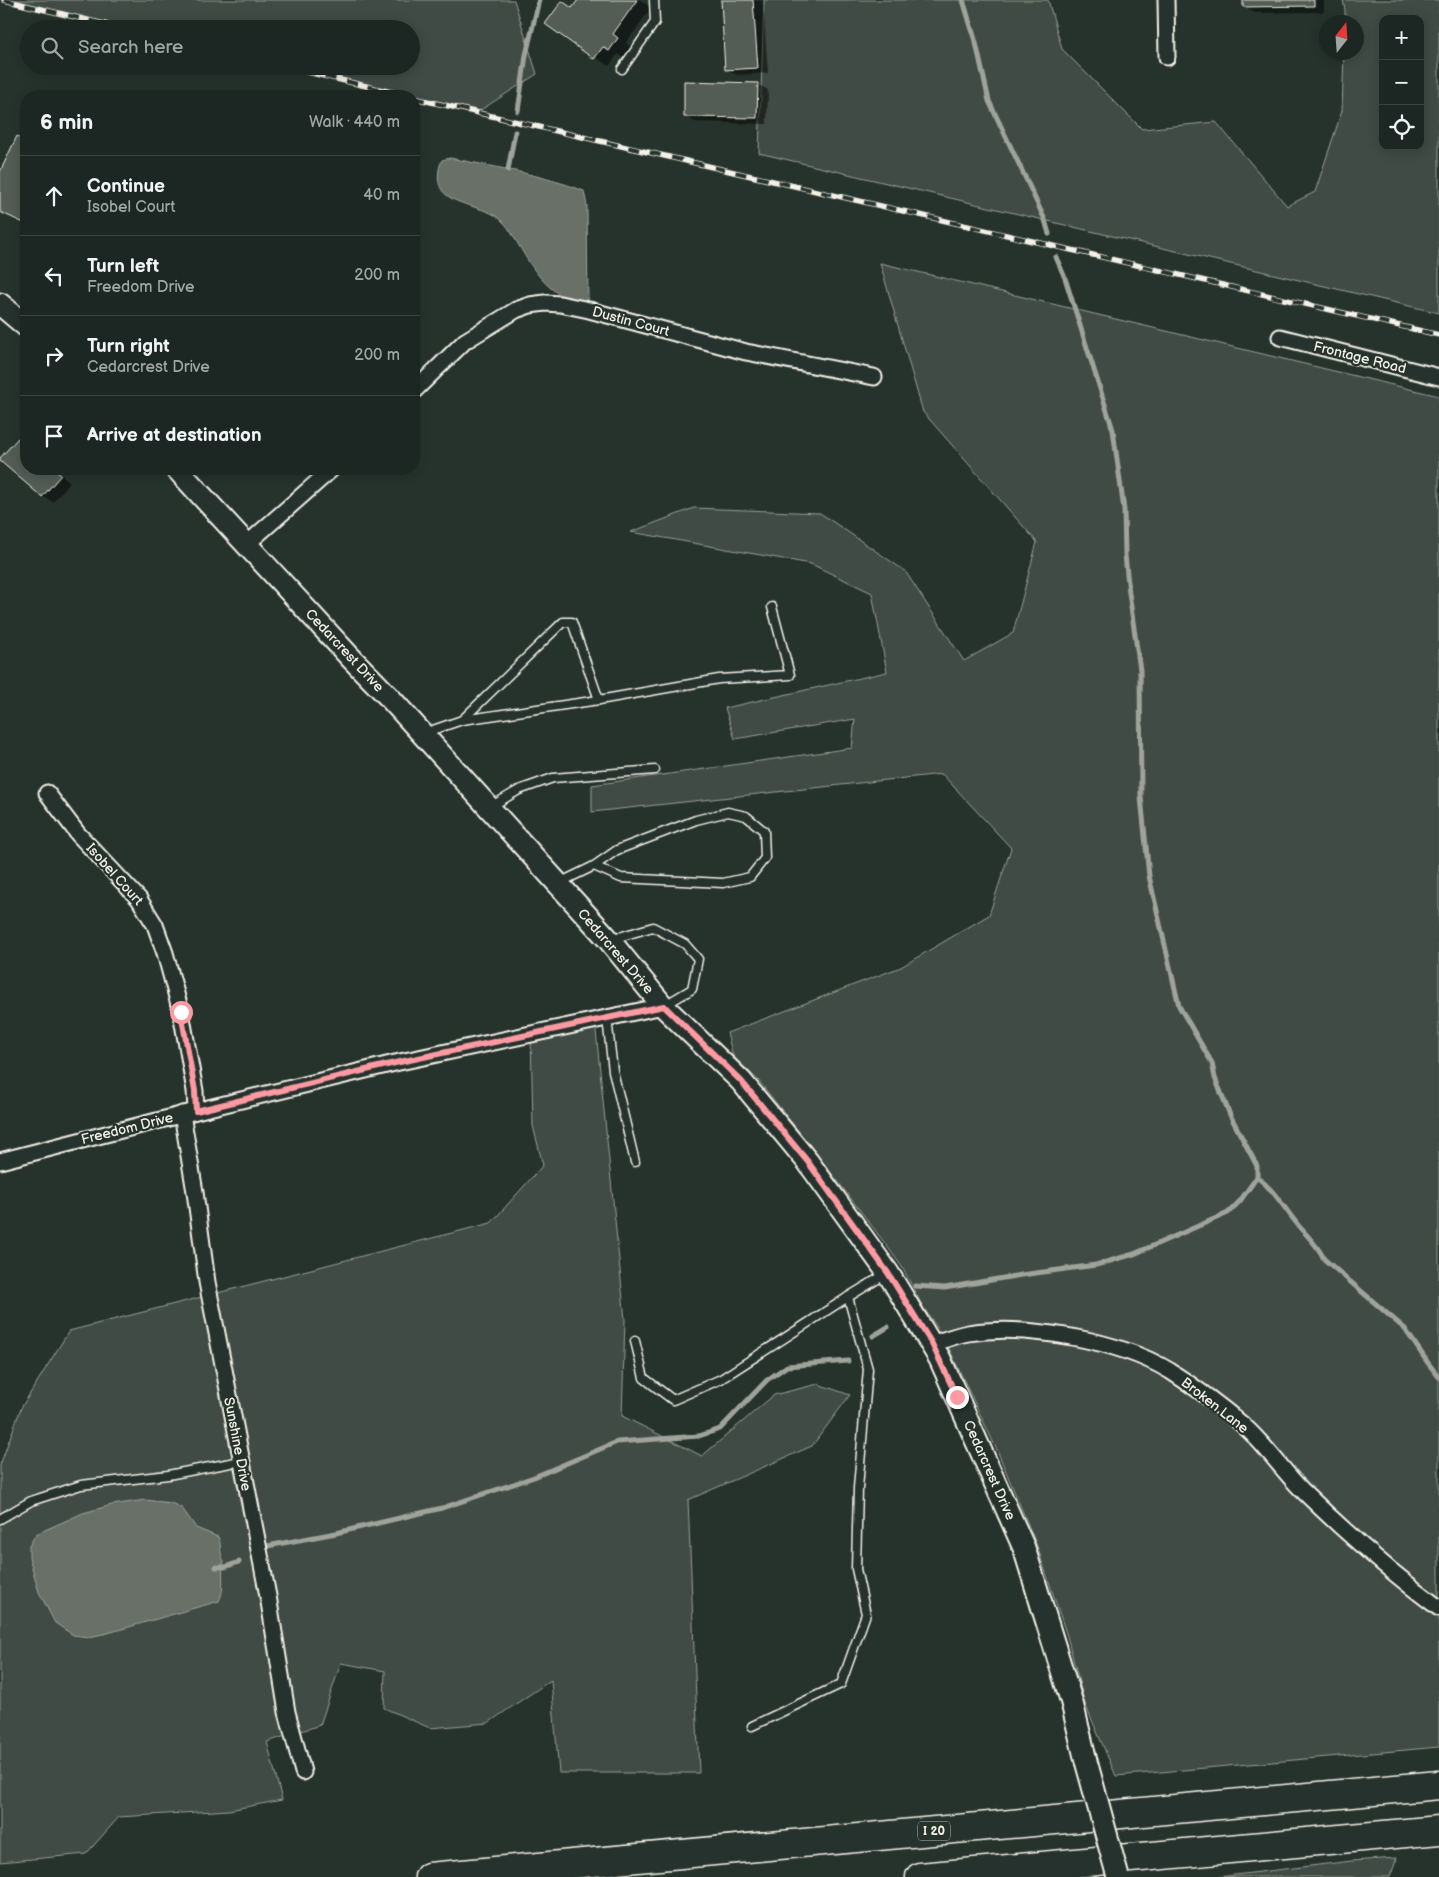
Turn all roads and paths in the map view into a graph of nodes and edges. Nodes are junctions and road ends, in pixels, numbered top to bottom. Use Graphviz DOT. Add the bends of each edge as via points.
graph roads {
  1 [pos="654,0"];
  2 [pos="1166,0"];
  3 [pos="1167,57"];
  4 [pos="622,69"];
  5 [pos="0,304"];
  6 [pos="20,321"];
  7 [pos="1280,337"];
  8 [pos="874,377"];
  9 [pos="1439,377"];
  10 [pos="420,385"];
  11 [pos="183,475"];
  12 [pos="325,475"];
  13 [pos="246,544"];
  14 [pos="772,607"];
  15 [pos="599,700"];
  16 [pos="462,720"];
  17 [pos="422,734"];
  18 [pos="655,770"];
  19 [pos="47,793"];
  20 [pos="488,808"];
  21 [pos="594,866"];
  22 [pos="557,884"];
  23 [pos="609,940"];
  24 [pos="664,1006"];
  25 [pos="607,1018"];
  26 [pos="189,1112"];
  27 [pos="0,1161"];
  28 [pos="635,1162"];
  29 [pos="888,1273"];
  30 [pos="848,1296"];
  31 [pos="635,1341"];
  32 [pos="932,1344"];
  33 [pos="241,1461"];
  34 [pos="0,1519"];
  35 [pos="1439,1608"];
  36 [pos="752,1726"];
  37 [pos="302,1772"];
  38 [pos="1439,1785"];
  39 [pos="1439,1830"];
  40 [pos="429,1877"];
  41 [pos="920,1877"];
  42 [pos="1118,1877"];
  1 -- 4 [label="lane" via="656,22"];
  2 -- 3 [label="street"];
  5 -- 6 [label="street"];
  7 -- 9 [label="street, Frontage Road"];
  8 -- 10 [label="street, Dustin Court" via="746,352 589,310 545,303 516,310 465,341"];
  11 -- 13 [label="street, Cedarcrest Drive"];
  12 -- 13 [label="street"];
  13 -- 17 [label="street, Cedarcrest Drive"];
  14 -- 15 [label="lane" via="790,675 719,678"];
  15 -- 16 [label="lane"];
  15 -- 16 [label="lane" via="572,622 564,622"];
  16 -- 17 [label="lane"];
  17 -- 20 [label="street, Cedarcrest Drive"];
  18 -- 20 [label="lane" via="553,778 519,790"];
  19 -- 26 [label="street, Isobel Court" via="78,834 139,899 155,925 181,1012 195,1091"];
  20 -- 22 [label="street, Cedarcrest Drive"];
  21 -- 21 [label="lane" via="617,850 696,820 728,812 746,816 764,831 765,858 750,877 741,879 723,882 621,878"];
  21 -- 22 [label="lane"];
  22 -- 23 [label="street, Cedarcrest Drive"];
  23 -- 24 [label="street, Cedarcrest Drive"];
  23 -- 24 [label="lane" via="653,928 685,944 698,959 692,989"];
  24 -- 25 [label="street, Freedom Drive"];
  24 -- 29 [label="street, Cedarcrest Drive" via="741,1081 808,1162"];
  25 -- 26 [label="street, Freedom Drive"];
  25 -- 28 [label="lane" via="613,1071"];
  26 -- 27 [label="street, Freedom Drive"];
  26 -- 33 [label="street, Sunshine Drive" via="207,1282"];
  29 -- 30 [label="lane"];
  29 -- 32 [label="street, Cedarcrest Drive"];
  30 -- 31 [label="lane" via="721,1379 673,1400 644,1378"];
  30 -- 36 [label="lane" via="868,1369 858,1488 856,1568 866,1614 841,1684"];
  32 -- 35 [label="street, Broken Lane" via="967,1333 996,1330 1056,1334 1100,1343 1169,1370 1242,1424 1281,1469 1367,1552"];
  32 -- 42 [label="street, Cedarcrest Drive, bridge" via="1024,1548 1072,1703"];
  33 -- 34 [label="lane" via="168,1475 81,1486 31,1501"];
  33 -- 37 [label="street, Sunshine Drive" via="287,1712"];
  38 -- 40 [label="highway, I 20"];
  39 -- 41 [label="highway"];
}
